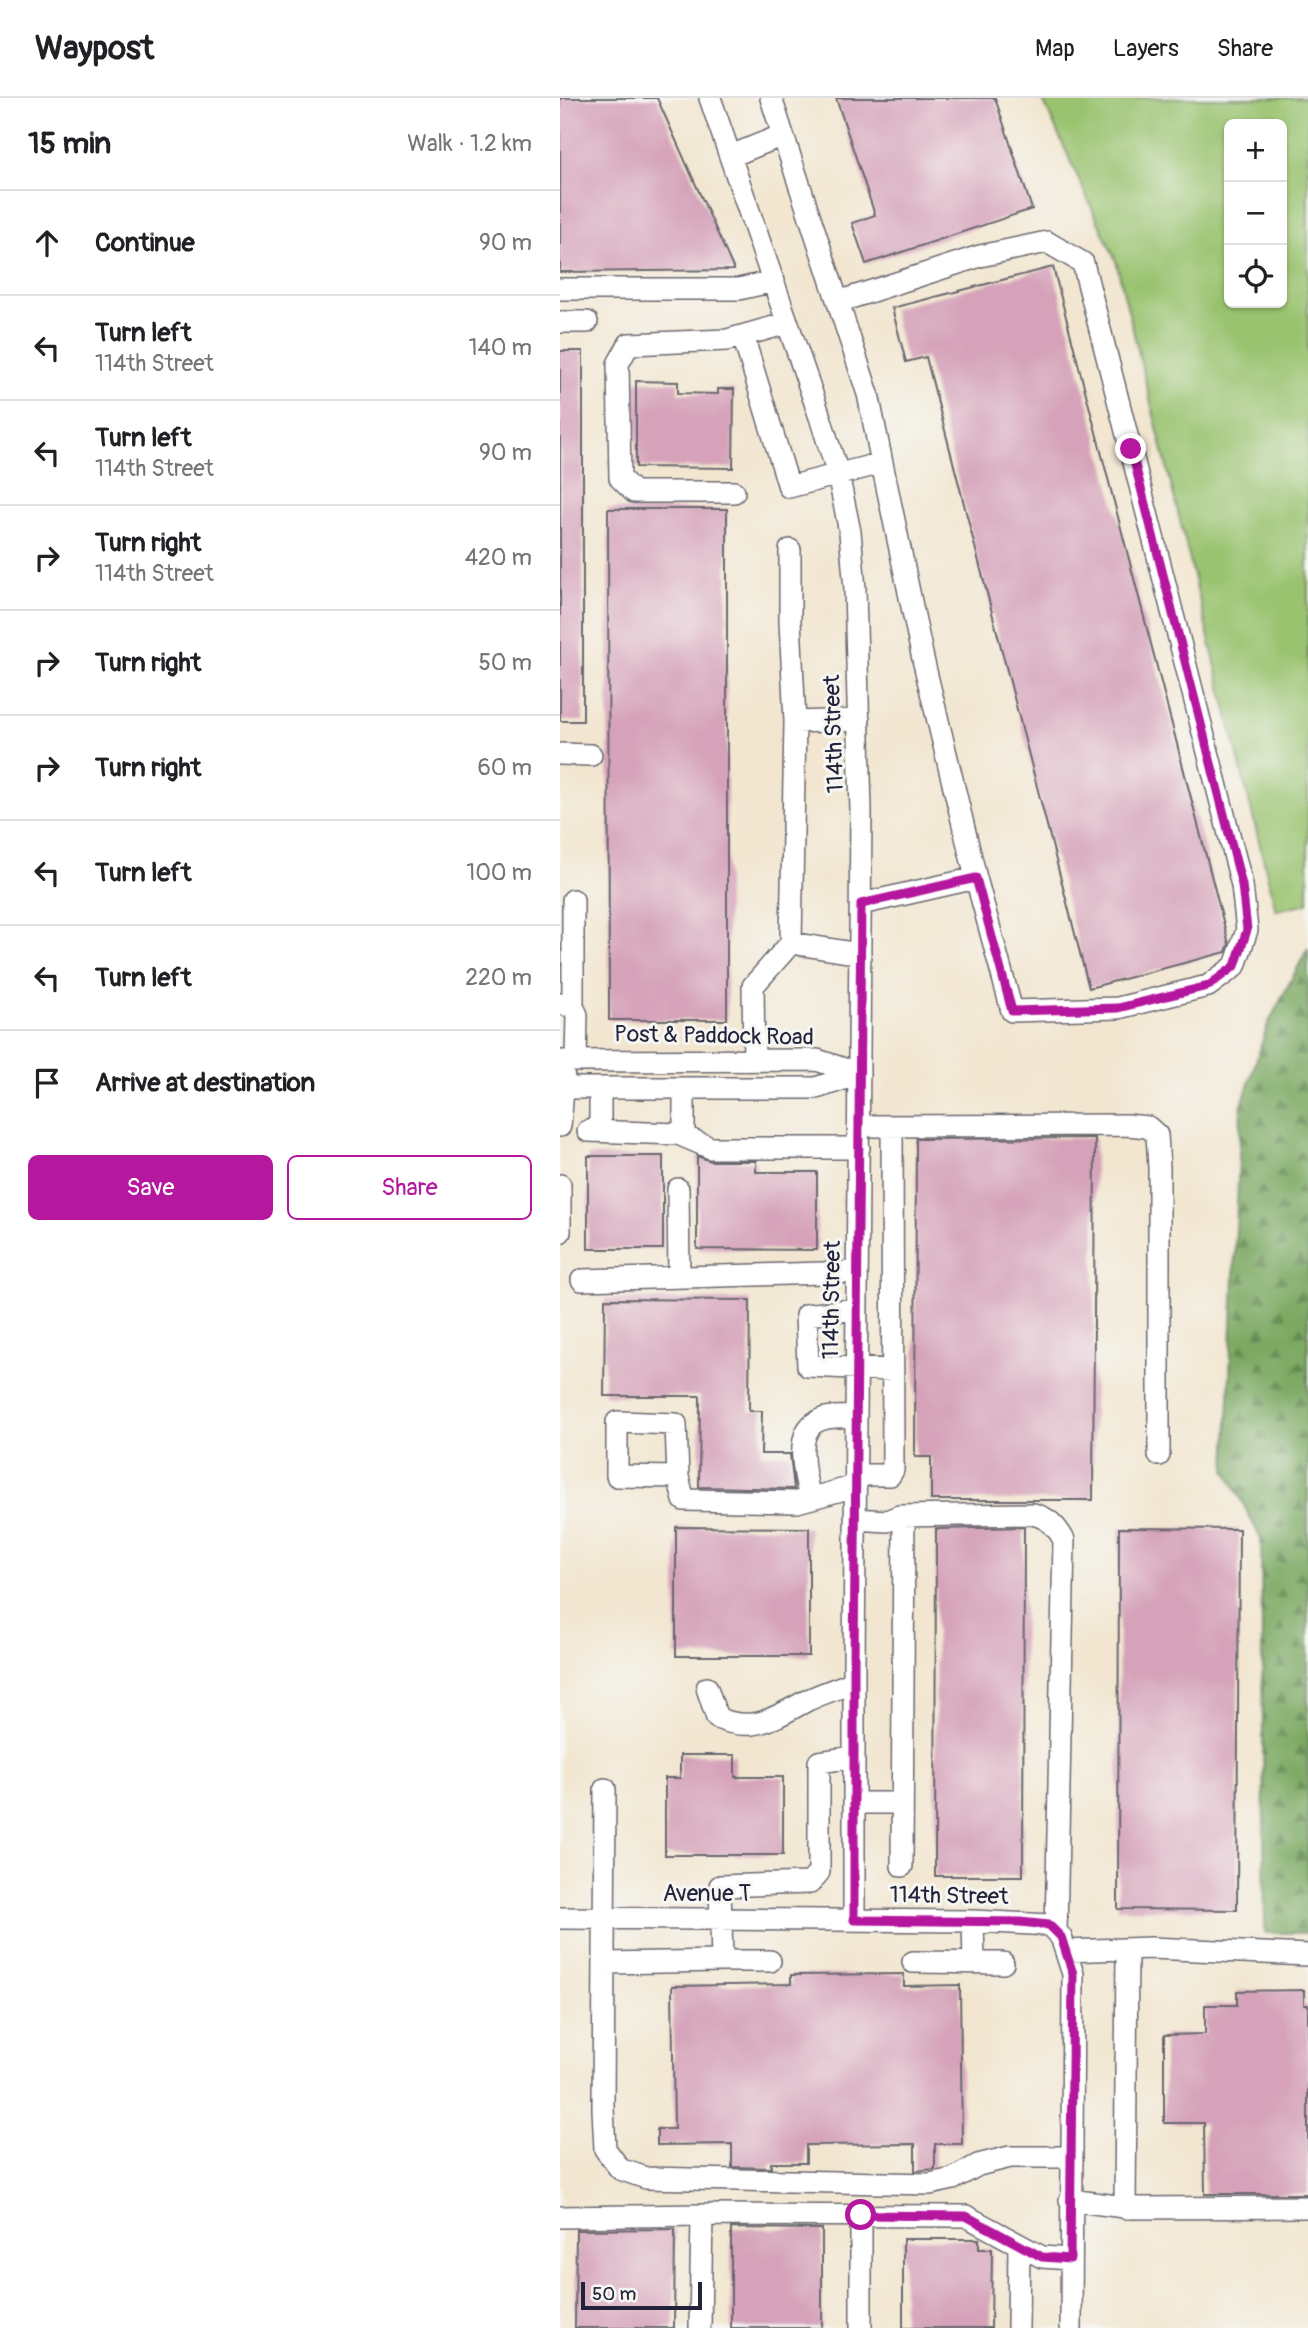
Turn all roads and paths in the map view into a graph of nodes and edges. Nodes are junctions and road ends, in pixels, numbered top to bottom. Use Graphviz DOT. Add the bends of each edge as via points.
graph roads {
  1 [pos="710,98"];
  2 [pos="771,98"];
  3 [pos="783,135"];
  4 [pos="731,156"];
  5 [pos="774,281"];
  6 [pos="560,289"];
  7 [pos="838,302"];
  8 [pos="560,322"];
  9 [pos="587,322"];
  10 [pos="788,323"];
  11 [pos="743,335"];
  12 [pos="882,463"];
  13 [pos="838,474"];
  14 [pos="734,492"];
  15 [pos="790,550"];
  16 [pos="859,720"];
  17 [pos="795,722"];
  18 [pos="560,754"];
  19 [pos="591,754"];
  20 [pos="976,878"];
  21 [pos="573,900"];
  22 [pos="861,904"];
  23 [pos="791,943"];
  24 [pos="860,954"];
  25 [pos="566,1005"];
  26 [pos="754,1060"];
  27 [pos="567,1061"];
  28 [pos="859,1074"];
  29 [pos="562,1088"];
  30 [pos="600,1088"];
  31 [pos="684,1088"];
  32 [pos="560,1126"];
  33 [pos="859,1126"];
  34 [pos="892,1126"];
  35 [pos="684,1136"];
  36 [pos="859,1149"];
  37 [pos="560,1185"];
  38 [pos="678,1189"];
  39 [pos="560,1232"];
  40 [pos="858,1272"];
  41 [pos="679,1277"];
  42 [pos="582,1280"];
  43 [pos="857,1310"];
  44 [pos="857,1369"];
  45 [pos="892,1370"];
  46 [pos="856,1417"];
  47 [pos="1159,1455"];
  48 [pos="678,1477"];
  49 [pos="856,1480"];
  50 [pos="810,1499"];
  51 [pos="904,1516"];
  52 [pos="855,1519"];
  53 [pos="854,1682"];
  54 [pos="708,1688"];
  55 [pos="854,1757"];
  56 [pos="605,1789"];
  57 [pos="854,1803"];
  58 [pos="902,1804"];
  59 [pos="901,1866"];
  60 [pos="560,1918"];
  61 [pos="605,1919"];
  62 [pos="720,1919"];
  63 [pos="854,1920"];
  64 [pos="973,1921"];
  65 [pos="1056,1932"];
  66 [pos="1127,1949"];
  67 [pos="1066,1951"];
  68 [pos="1308,1955"];
  69 [pos="722,1961"];
  70 [pos="770,1961"];
  71 [pos="913,1962"];
  72 [pos="974,1962"];
  73 [pos="604,1963"];
  74 [pos="1003,1963"];
  75 [pos="1070,2157"];
  76 [pos="1070,2200"];
  77 [pos="1308,2207"];
  78 [pos="1125,2208"];
  79 [pos="702,2215"];
  80 [pos="861,2215"];
  81 [pos="560,2217"];
  82 [pos="1019,2245"];
  83 [pos="1070,2259"];
  84 [pos="700,2328"];
  85 [pos="861,2328"];
  86 [pos="1018,2328"];
  87 [pos="1071,2328"];
  1 -- 4 [label="street, 114th Street"];
  2 -- 3 [label="street"];
  3 -- 4 [label="street"];
  3 -- 7 [label="street"];
  4 -- 5 [label="street, 114th Street"];
  5 -- 6 [label="street" via="738,289"];
  5 -- 10 [label="street, 114th Street"];
  7 -- 12 [label="street" via="867,394"];
  7 -- 20 [label="street" via="980,257 1047,242 1083,263 1239,872 1247,930 1235,966 1208,986 1118,1008 1012,1011"];
  8 -- 9 [label="street"];
  10 -- 11 [label="street"];
  10 -- 13 [label="street, 114th Street"];
  11 -- 13 [label="street" via="789,487"];
  11 -- 14 [label="street" via="727,340 629,344 618,364 620,478 634,492"];
  12 -- 13 [label="street"];
  12 -- 20 [label="street"];
  13 -- 16 [label="street, 114th Street" via="855,589"];
  15 -- 17 [label="street"];
  16 -- 17 [label="street"];
  16 -- 22 [label="street, 114th Street"];
  17 -- 23 [label="street"];
  18 -- 19 [label="street"];
  20 -- 22 [label="street"];
  21 -- 25 [label="street"];
  22 -- 24 [label="street, 114th Street"];
  23 -- 24 [label="street"];
  23 -- 26 [label="street" via="753,986"];
  24 -- 28 [label="street, 114th Street"];
  25 -- 27 [label="street" via="577,1015"];
  26 -- 27 [label="street, Post & Paddock Road"];
  26 -- 28 [label="street, Post & Paddock Road" via="817,1059"];
  27 -- 29 [label="street"];
  28 -- 31 [label="street" via="816,1088"];
  28 -- 33 [label="street, 114th Street"];
  29 -- 30 [label="street"];
  29 -- 32 [label="street"];
  30 -- 31 [label="street"];
  30 -- 35 [label="street" via="594,1131"];
  31 -- 35 [label="street"];
  33 -- 34 [label="street"];
  33 -- 36 [label="street, 114th Street"];
  34 -- 45 [label="street"];
  34 -- 47 [label="street" via="1127,1125 1148,1127 1157,1135"];
  35 -- 36 [label="street" via="711,1148"];
  36 -- 40 [label="street, 114th Street"];
  37 -- 39 [label="street"];
  38 -- 41 [label="street"];
  40 -- 41 [label="street"];
  40 -- 43 [label="street, 114th Street"];
  41 -- 42 [label="street"];
  43 -- 44 [label="street, 114th Street"];
  43 -- 44 [label="street" via="806,1315 808,1366"];
  44 -- 45 [label="street"];
  44 -- 46 [label="street, 114th Street"];
  45 -- 49 [label="street" via="892,1473"];
  46 -- 49 [label="street, 114th Street"];
  46 -- 50 [label="street" via="825,1418 807,1429 803,1457"];
  48 -- 50 [label="street" via="684,1500"];
  49 -- 50 [label="street"];
  49 -- 52 [label="street, 114th Street"];
  51 -- 52 [label="street" via="887,1521"];
  51 -- 58 [label="street"];
  51 -- 65 [label="street" via="1032,1514 1045,1517 1064,1540"];
  52 -- 53 [label="street, 114th Street"];
  53 -- 54 [label="street" via="766,1722 735,1726 717,1718"];
  53 -- 55 [label="street, 114th Street"];
  55 -- 57 [label="street, 114th Street"];
  55 -- 62 [label="street" via="819,1762 818,1872 810,1882 720,1886"];
  56 -- 61 [label="street"];
  57 -- 58 [label="street"];
  57 -- 63 [label="street, 114th Street"];
  58 -- 59 [label="street"];
  60 -- 61 [label="street, Avenue T"];
  61 -- 62 [label="street, Avenue T"];
  61 -- 73 [label="street"];
  62 -- 63 [label="street, Avenue T"];
  62 -- 69 [label="street"];
  63 -- 64 [label="street, 114th Street"];
  64 -- 65 [label="street, 114th Street" via="1049,1925"];
  64 -- 72 [label="street"];
  65 -- 67 [label="street"];
  66 -- 67 [label="street"];
  66 -- 68 [label="street"];
  66 -- 78 [label="street"];
  67 -- 75 [label="street" via="1073,1974"];
  69 -- 70 [label="street"];
  69 -- 73 [label="street"];
  71 -- 72 [label="street"];
  72 -- 74 [label="street"];
  73 -- 75 [label="street" via="605,2149 620,2169 646,2178 930,2184 1010,2157"];
  75 -- 76 [label="street"];
  76 -- 78 [label="street"];
  76 -- 83 [label="street"];
  77 -- 78 [label="street"];
  79 -- 80 [label="street"];
  79 -- 81 [label="street"];
  79 -- 84 [label="street"];
  80 -- 82 [label="street" via="966,2216"];
  80 -- 85 [label="street"];
  82 -- 83 [label="street" via="1042,2257"];
  82 -- 86 [label="street"];
  83 -- 87 [label="street"];
}
